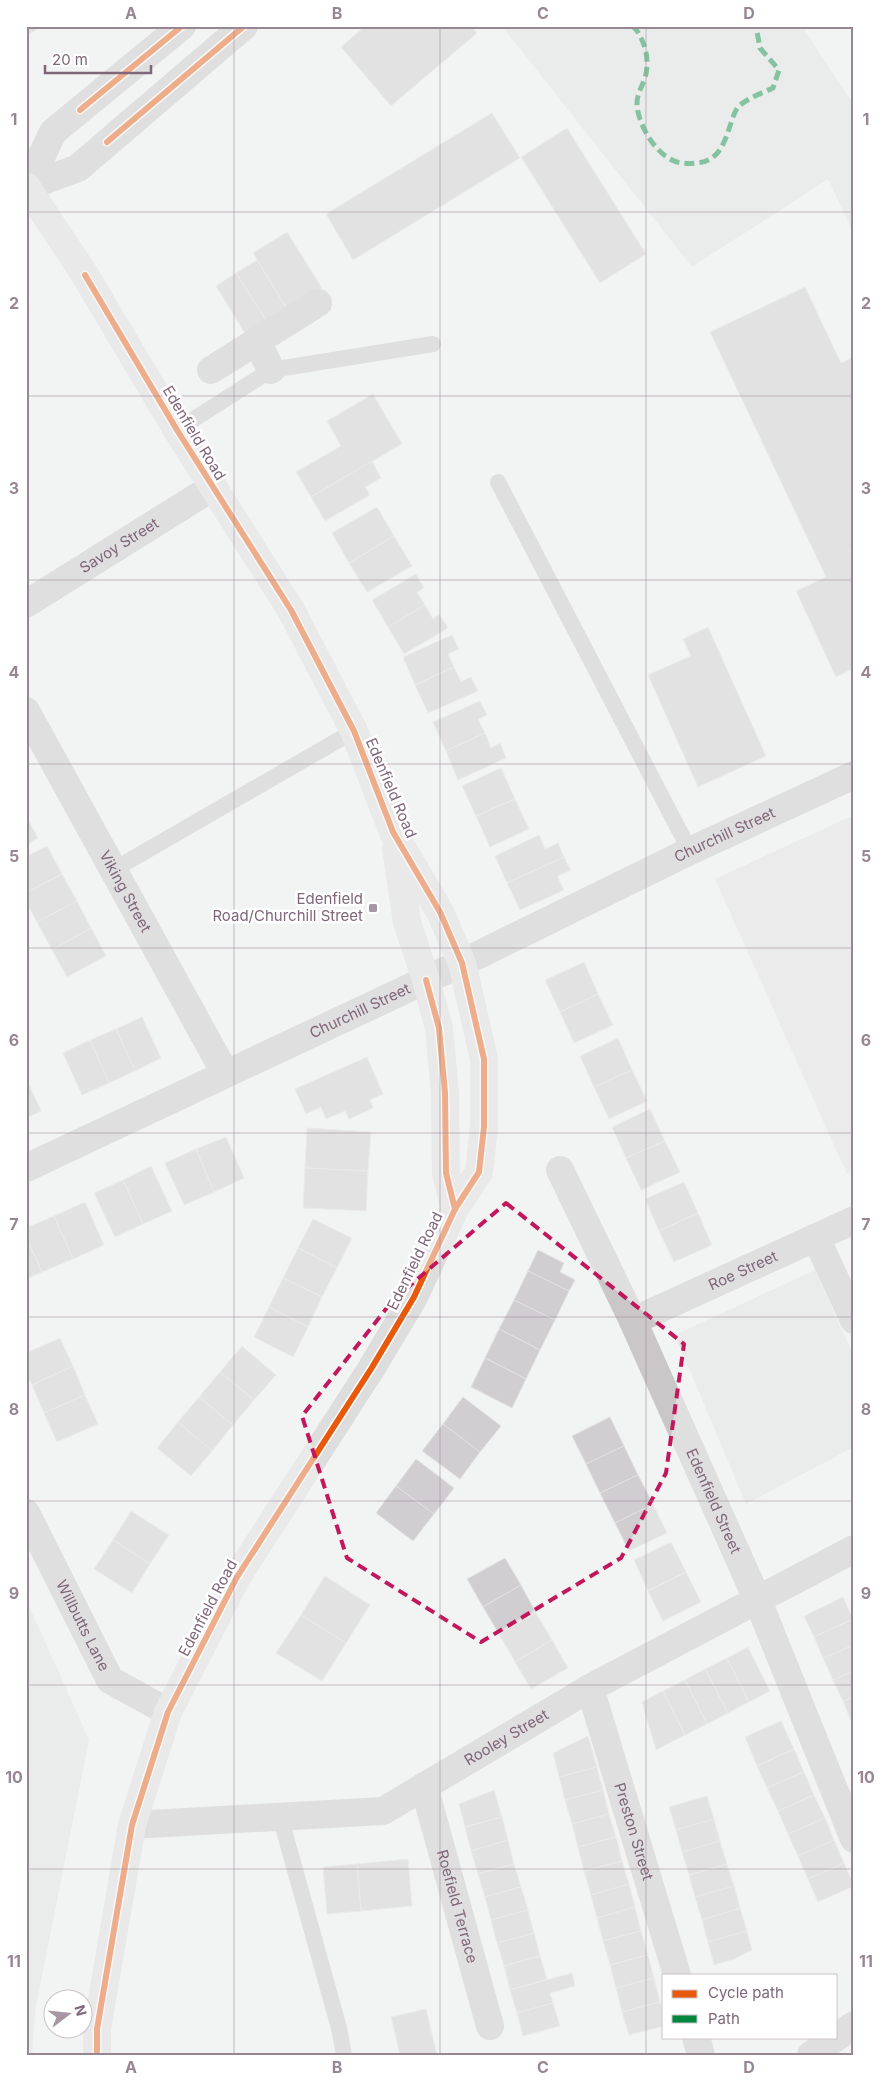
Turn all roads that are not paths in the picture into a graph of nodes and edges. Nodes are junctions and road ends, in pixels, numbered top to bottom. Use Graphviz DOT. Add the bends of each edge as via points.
graph roads {
  1 [pos="182,26"];
  2 [pos="244,26"];
  3 [pos="27,186"];
  4 [pos="318,303"];
  5 [pos="257,341"];
  6 [pos="433,344"];
  7 [pos="211,370"];
  8 [pos="271,370"];
  9 [pos="177,430"];
  10 [pos="498,482"];
  11 [pos="213,488"];
  12 [pos="26,604"];
  13 [pos="26,711"];
  14 [pos="354,731"];
  15 [pos="854,775"];
  16 [pos="393,832"];
  17 [pos="690,851"];
  18 [pos="113,870"];
  19 [pos="462,964"];
  20 [pos="426,980"];
  21 [pos="225,1073"];
  22 [pos="26,1168"];
  23 [pos="560,1170"];
  24 [pos="455,1209"];
  25 [pos="854,1220"];
  26 [pos="816,1238"];
  27 [pos="633,1320"];
  28 [pos="854,1320"];
  29 [pos="26,1513"];
  30 [pos="854,1549"];
  31 [pos="758,1601"];
  32 [pos="590,1688"];
  33 [pos="168,1712"];
  34 [pos="424,1786"];
  35 [pos="280,1816"];
  36 [pos="132,1825"];
  37 [pos="854,1839"];
  38 [pos="677,1974"];
  39 [pos="854,2025"];
  40 [pos="490,2026"];
  41 [pos="838,2036"];
  42 [pos="696,2038"];
  43 [pos="835,2038"];
  44 [pos="97,2055"];
  45 [pos="344,2055"];
  46 [pos="701,2055"];
  47 [pos="811,2055"];
  1 -- 3 [label="street" via="53,132"];
  2 -- 3 [label="street" via="78,168"];
  3 -- 9 [label="main road, Edenfield Road" via="85,275"];
  4 -- 5 [label="street"];
  5 -- 7 [label="street"];
  5 -- 8 [label="street"];
  6 -- 8 [label="lane"];
  8 -- 9 [label="lane"];
  9 -- 11 [label="main road, Edenfield Road"];
  10 -- 17 [label="lane"];
  11 -- 12 [label="street, Savoy Street"];
  11 -- 14 [label="main road, Edenfield Road" via="292,610"];
  13 -- 18 [label="street, Viking Street"];
  14 -- 16 [label="main road, Edenfield Road"];
  14 -- 18 [label="lane"];
  15 -- 17 [label="street, Churchill Street"];
  16 -- 19 [label="main road, Edenfield Road" via="440,912"];
  16 -- 20 [label="main road" via="407,922"];
  17 -- 19 [label="street, Churchill Street"];
  18 -- 21 [label="street, Viking Street"];
  19 -- 20 [label="street, Churchill Street"];
  19 -- 24 [label="main road, Edenfield Road" via="484,1059 484,1127 479,1172"];
  20 -- 21 [label="street, Churchill Street"];
  20 -- 24 [label="main road" via="439,1028 445,1093 446,1173"];
  21 -- 22 [label="street, Churchill Street"];
  23 -- 27 [label="street, Edenfield Street"];
  24 -- 33 [label="main road, Edenfield Road" via="414,1297 237,1577"];
  25 -- 26 [label="street, Roe Street"];
  26 -- 27 [label="street, Roe Street"];
  26 -- 28 [label="street"];
  27 -- 31 [label="street, Edenfield Street"];
  29 -- 33 [label="street, Willbutts Lane" via="110,1680"];
  30 -- 31 [label="street, Rooley Street"];
  31 -- 32 [label="street, Rooley Street"];
  31 -- 37 [label="street, Edenfield Street"];
  32 -- 34 [label="street, Rooley Street"];
  32 -- 38 [label="street, Preston Street"];
  33 -- 36 [label="main road, Edenfield Road"];
  34 -- 35 [label="street, Rooley Street" via="383,1810"];
  34 -- 40 [label="street, Roefield Terrace"];
  35 -- 36 [label="street, Rooley Street"];
  35 -- 45 [label="lane" via="340,2028"];
  36 -- 44 [label="main road, Edenfield Road" via="96,2028"];
  39 -- 41 [label="street"];
  42 -- 46 [label="street"];
  43 -- 47 [label="street"];
}
